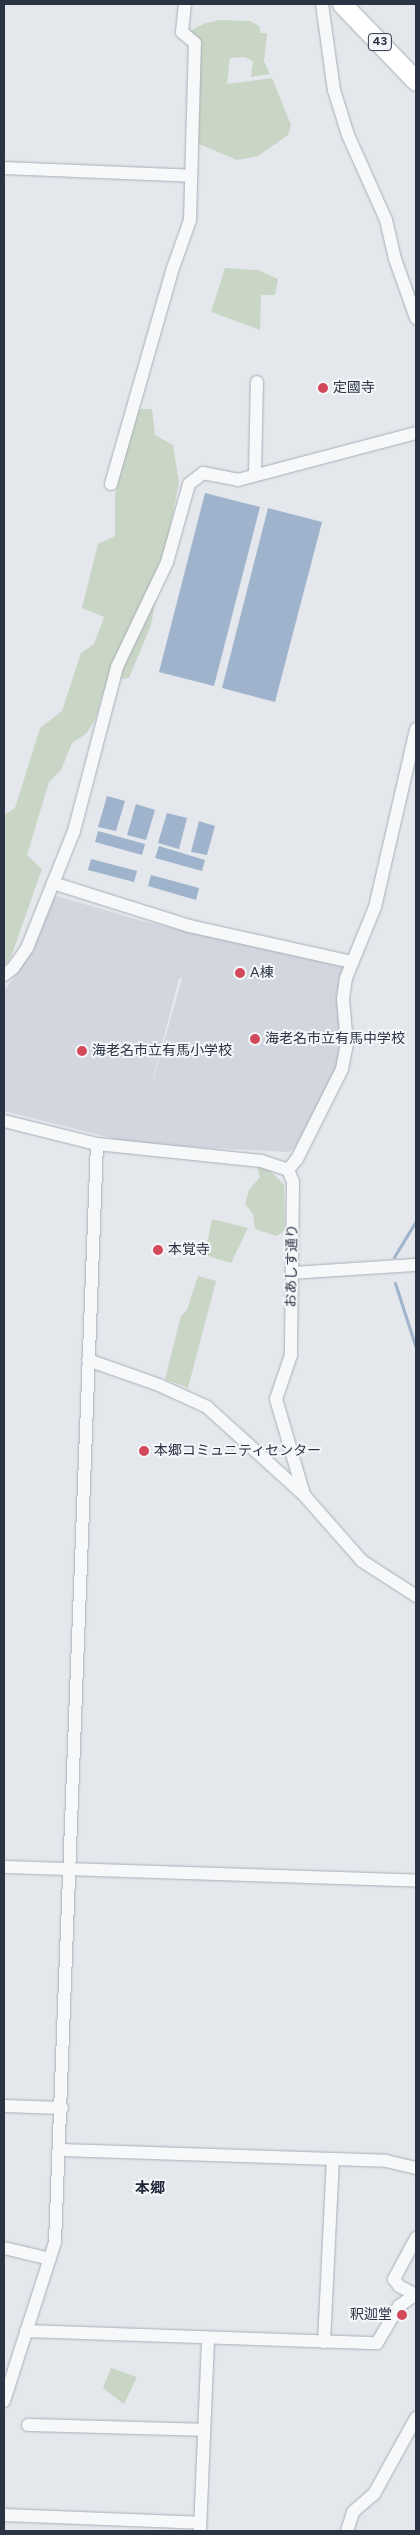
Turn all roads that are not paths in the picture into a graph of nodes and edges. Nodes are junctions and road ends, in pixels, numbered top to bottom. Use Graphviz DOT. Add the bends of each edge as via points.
graph roads {
  1 [pos="185,4"];
  2 [pos="322,4"];
  3 [pos="342,4"];
  4 [pos="416,81"];
  5 [pos="4,168"];
  6 [pos="192,176"];
  7 [pos="416,318"];
  8 [pos="257,382"];
  9 [pos="416,433"];
  10 [pos="255,474"];
  11 [pos="111,484"];
  12 [pos="416,734"];
  13 [pos="52,883"];
  14 [pos="351,962"];
  15 [pos="4,975"];
  16 [pos="4,1121"];
  17 [pos="97,1144"];
  18 [pos="288,1170"];
  19 [pos="416,1265"];
  20 [pos="292,1274"];
  21 [pos="88,1360"];
  22 [pos="304,1495"];
  23 [pos="416,1596"];
  24 [pos="4,1867"];
  25 [pos="70,1870"];
  26 [pos="416,1881"];
  27 [pos="4,2106"];
  28 [pos="62,2108"];
  29 [pos="61,2150"];
  30 [pos="333,2159"];
  31 [pos="416,2168"];
  32 [pos="416,2238"];
  33 [pos="4,2248"];
  34 [pos="50,2259"];
  35 [pos="416,2295"];
  36 [pos="26,2330"];
  37 [pos="208,2339"];
  38 [pos="324,2342"];
  39 [pos="4,2401"];
  40 [pos="416,2418"];
  41 [pos="28,2424"];
  42 [pos="204,2430"];
  43 [pos="4,2515"];
  44 [pos="200,2527"];
  45 [pos="347,2531"];
  1 -- 6 [label="street" via="182,32 195,43"];
  2 -- 7 [label="street" via="334,90 348,135 386,220 395,259"];
  3 -- 4 [label="main road, 43"];
  5 -- 6 [label="street"];
  6 -- 11 [label="street" via="186,238 173,268"];
  8 -- 10 [label="street"];
  9 -- 10 [label="street"];
  10 -- 13 [label="street" via="238,480 203,473 189,484 167,562 117,667 74,831"];
  12 -- 14 [label="street" via="374,907"];
  13 -- 14 [label="street" via="166,920"];
  13 -- 15 [label="street" via="27,948"];
  14 -- 18 [label="street" via="343,999 347,1044 342,1069"];
  16 -- 17 [label="street"];
  17 -- 18 [label="street" via="261,1161"];
  17 -- 21 [label="street"];
  18 -- 20 [label="street, おあしす通り" via="294,1182"];
  19 -- 20 [label="street"];
  20 -- 22 [label="street, おあしす通り" via="291,1355 276,1399"];
  21 -- 22 [label="street" via="207,1406"];
  21 -- 25 [label="street"];
  22 -- 23 [label="street, おあしす通り" via="362,1560"];
  24 -- 25 [label="street"];
  25 -- 26 [label="street"];
  25 -- 28 [label="street"];
  27 -- 28 [label="street"];
  28 -- 29 [label="street"];
  29 -- 30 [label="street"];
  29 -- 34 [label="street" via="55,2242"];
  30 -- 31 [label="street" via="386,2161"];
  30 -- 38 [label="street"];
  32 -- 35 [label="street" via="394,2279 399,2286"];
  33 -- 34 [label="street"];
  34 -- 36 [label="street"];
  35 -- 38 [label="street" via="399,2306 377,2343"];
  36 -- 37 [label="street"];
  36 -- 39 [label="street"];
  37 -- 38 [label="street"];
  37 -- 42 [label="street"];
  40 -- 45 [label="street" via="374,2494 353,2512"];
  41 -- 42 [label="street"];
  42 -- 44 [label="street"];
  43 -- 44 [label="street"];
}
